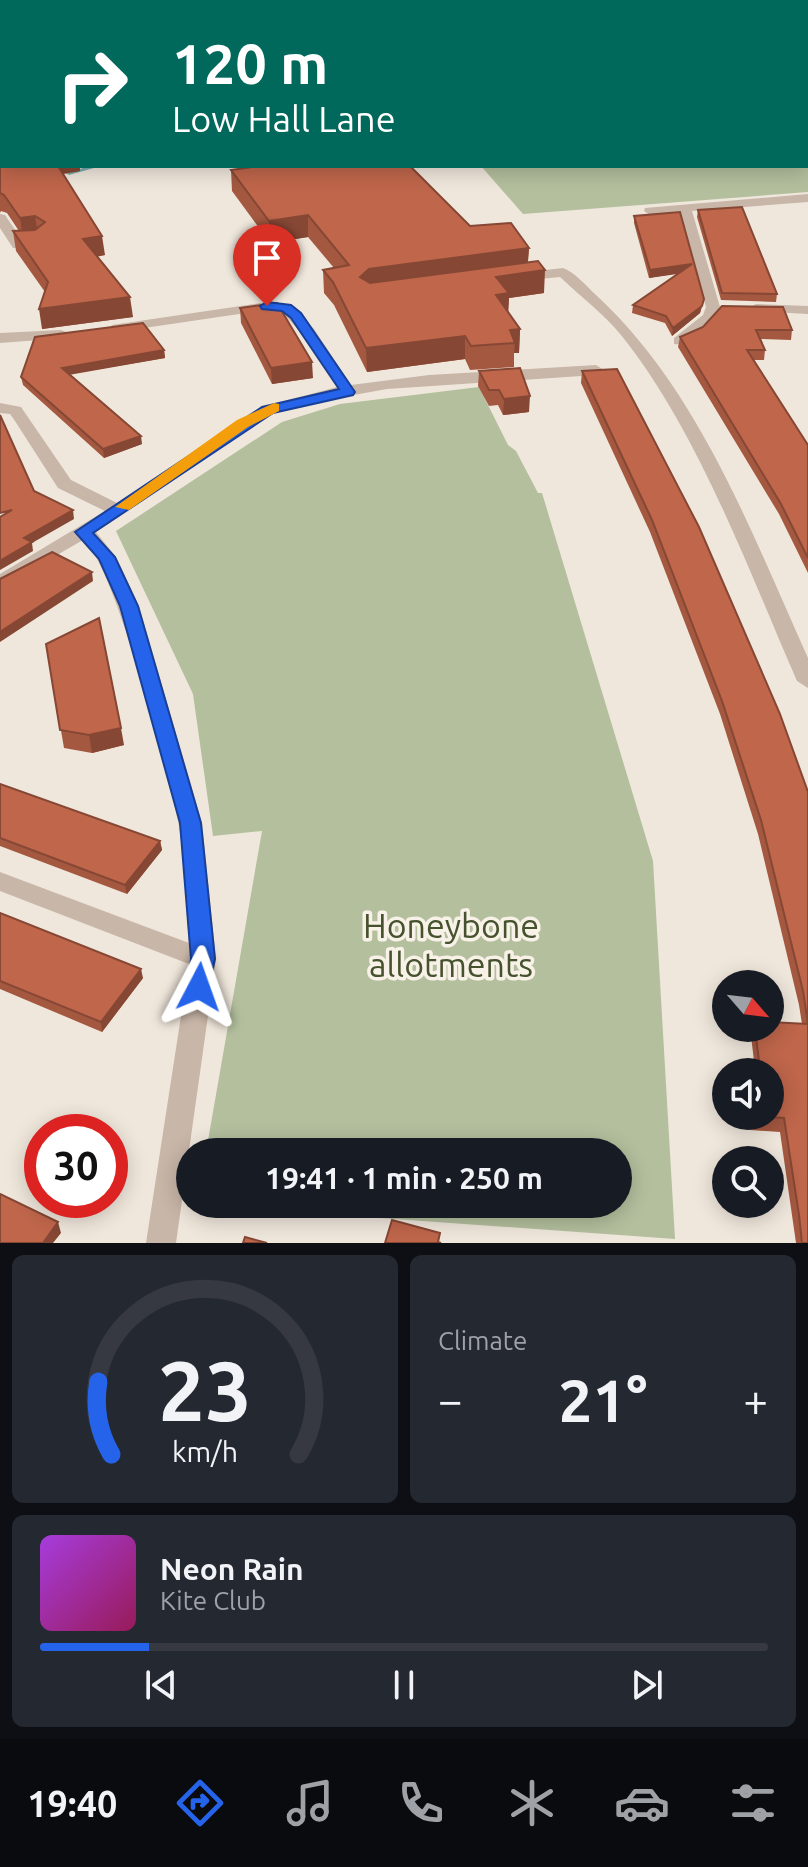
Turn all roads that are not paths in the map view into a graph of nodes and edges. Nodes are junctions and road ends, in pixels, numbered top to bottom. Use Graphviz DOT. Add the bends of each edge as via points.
graph roads {
  1 [pos="808,198"];
  2 [pos="685,208"];
  3 [pos="650,211"];
  4 [pos="0,218"];
  5 [pos="5,235"];
  6 [pos="38,242"];
  7 [pos="501,279"];
  8 [pos="728,308"];
  9 [pos="808,310"];
  10 [pos="0,338"];
  11 [pos="679,341"];
  12 [pos="596,370"];
  13 [pos="348,392"];
  14 [pos="2,408"];
  15 [pos="119,510"];
  16 [pos="83,532"];
  17 [pos="0,582"];
  18 [pos="808,681"];
  19 [pos="0,881"];
  20 [pos="203,959"];
  21 [pos="161,1243"];
  1 -- 2 [label="street"];
  2 -- 3 [label="street"];
  2 -- 8 [label="street"];
  4 -- 5 [label="street"];
  5 -- 6 [label="street" via="18,245"];
  7 -- 18 [label="street" via="563,272 625,330 724,493"];
  8 -- 9 [label="street"];
  8 -- 11 [label="street"];
  10 -- 13 [label="street" via="286,308 309,332"];
  12 -- 13 [label="street"];
  13 -- 15 [label="street" via="268,410"];
  14 -- 15 [label="street" via="15,410 22,418 64,484"];
  15 -- 16 [label="street"];
  16 -- 17 [label="street"];
  16 -- 20 [label="street" via="107,557 129,606 163,720 190,823"];
  19 -- 20 [label="street"];
  20 -- 21 [label="street"];
}
